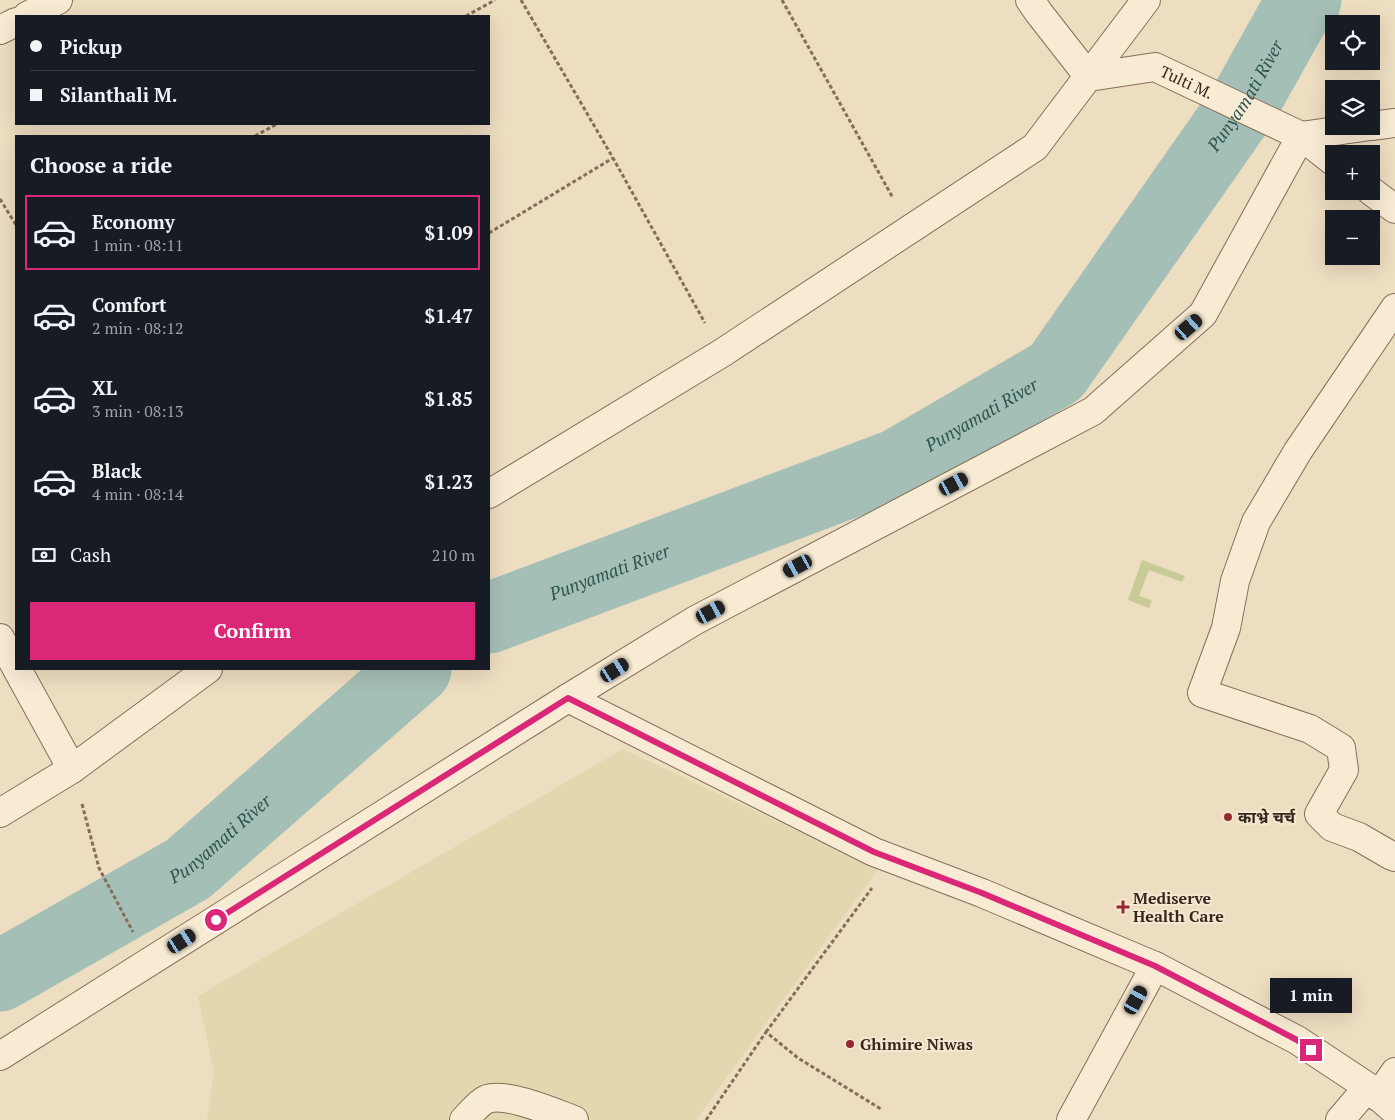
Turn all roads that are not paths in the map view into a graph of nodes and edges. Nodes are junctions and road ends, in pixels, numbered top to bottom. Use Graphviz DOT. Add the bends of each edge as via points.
graph roads {
  1 [pos="58,0"];
  2 [pos="1030,0"];
  3 [pos="1146,0"];
  4 [pos="29,15"];
  5 [pos="15,22"];
  6 [pos="0,30"];
  7 [pos="1089,77"];
  8 [pos="1395,123"];
  9 [pos="1380,125"];
  10 [pos="1325,133"];
  11 [pos="1301,136"];
  12 [pos="1325,155"];
  13 [pos="1380,198"];
  14 [pos="1395,209"];
  15 [pos="1395,308"];
  16 [pos="490,493"];
  17 [pos="0,638"];
  18 [pos="15,664"];
  19 [pos="18,670"];
  20 [pos="207,670"];
  21 [pos="568,698"];
  22 [pos="72,769"];
  23 [pos="0,813"];
  24 [pos="1395,857"];
  25 [pos="1155,966"];
  26 [pos="0,1056"];
  27 [pos="1395,1072"];
  28 [pos="1381,1099"];
  29 [pos="464,1120"];
  30 [pos="574,1120"];
  31 [pos="1070,1120"];
  32 [pos="1340,1120"];
  1 -- 4 [label="street"];
  2 -- 7 [label="street"];
  3 -- 7 [label="street"];
  5 -- 6 [label="street"];
  7 -- 11 [label="street, Tulti M." via="1156,67"];
  7 -- 16 [label="street" via="1035,147 722,353"];
  8 -- 9 [label="street"];
  10 -- 11 [label="street"];
  11 -- 12 [label="street, Tulti M."];
  11 -- 21 [label="street" via="1203,314 1093,411 694,621"];
  13 -- 14 [label="street"];
  15 -- 24 [label="street" via="1298,451 1256,522 1235,581 1226,628 1202,693 1310,729 1341,748 1344,770 1319,814 1332,827 1359,836"];
  17 -- 18 [label="street"];
  19 -- 22 [label="street"];
  20 -- 22 [label="street"];
  21 -- 25 [label="street" via="874,852 982,893"];
  21 -- 26 [label="street"];
  22 -- 23 [label="street"];
  25 -- 28 [label="street" via="1297,1040"];
  25 -- 31 [label="street"];
  27 -- 28 [label="street"];
  28 -- 32 [label="street"];
  29 -- 30 [label="street" via="487,1099 500,1098"];
}
